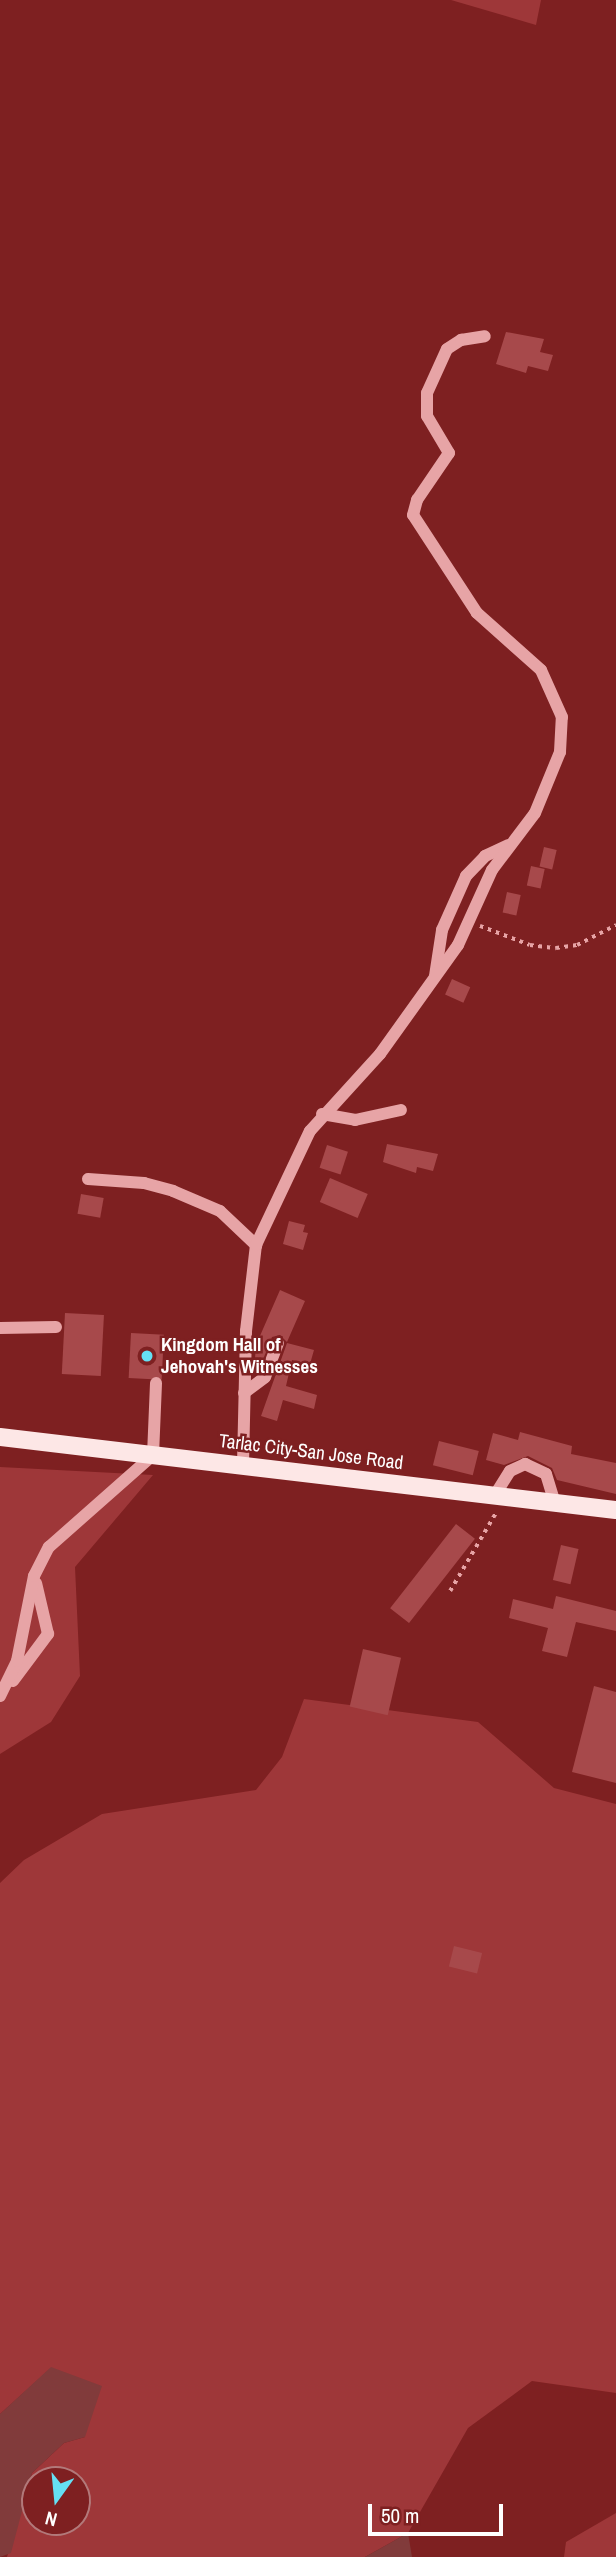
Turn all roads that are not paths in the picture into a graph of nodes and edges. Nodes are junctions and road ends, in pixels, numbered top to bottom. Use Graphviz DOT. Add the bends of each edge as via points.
graph roads {
  1 [pos="485,336"];
  2 [pos="510,845"];
  3 [pos="435,977"];
  4 [pos="401,1110"];
  5 [pos="322,1114"];
  6 [pos="88,1179"];
  7 [pos="256,1245"];
  8 [pos="56,1326"];
  9 [pos="0,1328"];
  10 [pos="278,1343"];
  11 [pos="156,1383"];
  12 [pos="244,1392"];
  13 [pos="0,1437"];
  14 [pos="153,1455"];
  15 [pos="243,1464"];
  16 [pos="499,1496"];
  17 [pos="555,1503"];
  18 [pos="616,1510"];
  19 [pos="34,1576"];
  20 [pos="2,1693"];
  1 -- 2 [label="street" via="461,340 447,349 427,393 426,416 449,453 417,500 413,514 477,613 532,657 558,701 563,732 554,772 535,813"];
  2 -- 3 [label="street"];
  2 -- 3 [label="street" via="485,856 466,876 442,930"];
  3 -- 5 [label="street" via="380,1054"];
  4 -- 5 [label="street" via="355,1120"];
  5 -- 7 [label="street"];
  6 -- 7 [label="street" via="144,1183 173,1191 220,1211"];
  7 -- 12 [label="street"];
  8 -- 9 [label="street"];
  10 -- 12 [label="street" via="265,1377"];
  11 -- 14 [label="street"];
  12 -- 15 [label="street"];
  13 -- 14 [label="main road, Tarlac City-San Jose Road"];
  14 -- 15 [label="main road, Tarlac City-San Jose Road"];
  14 -- 19 [label="street" via="59,1536"];
  15 -- 16 [label="main road, Tarlac City-San Jose Road"];
  16 -- 17 [label="main road, Tarlac City-San Jose Road"];
  16 -- 17 [label="street" via="510,1471 525,1464 546,1474"];
  17 -- 18 [label="main road, Tarlac City-San Jose Road"];
  19 -- 20 [label="street" via="20,1649"];
  19 -- 20 [label="street" via="48,1634 35,1657"];
}
